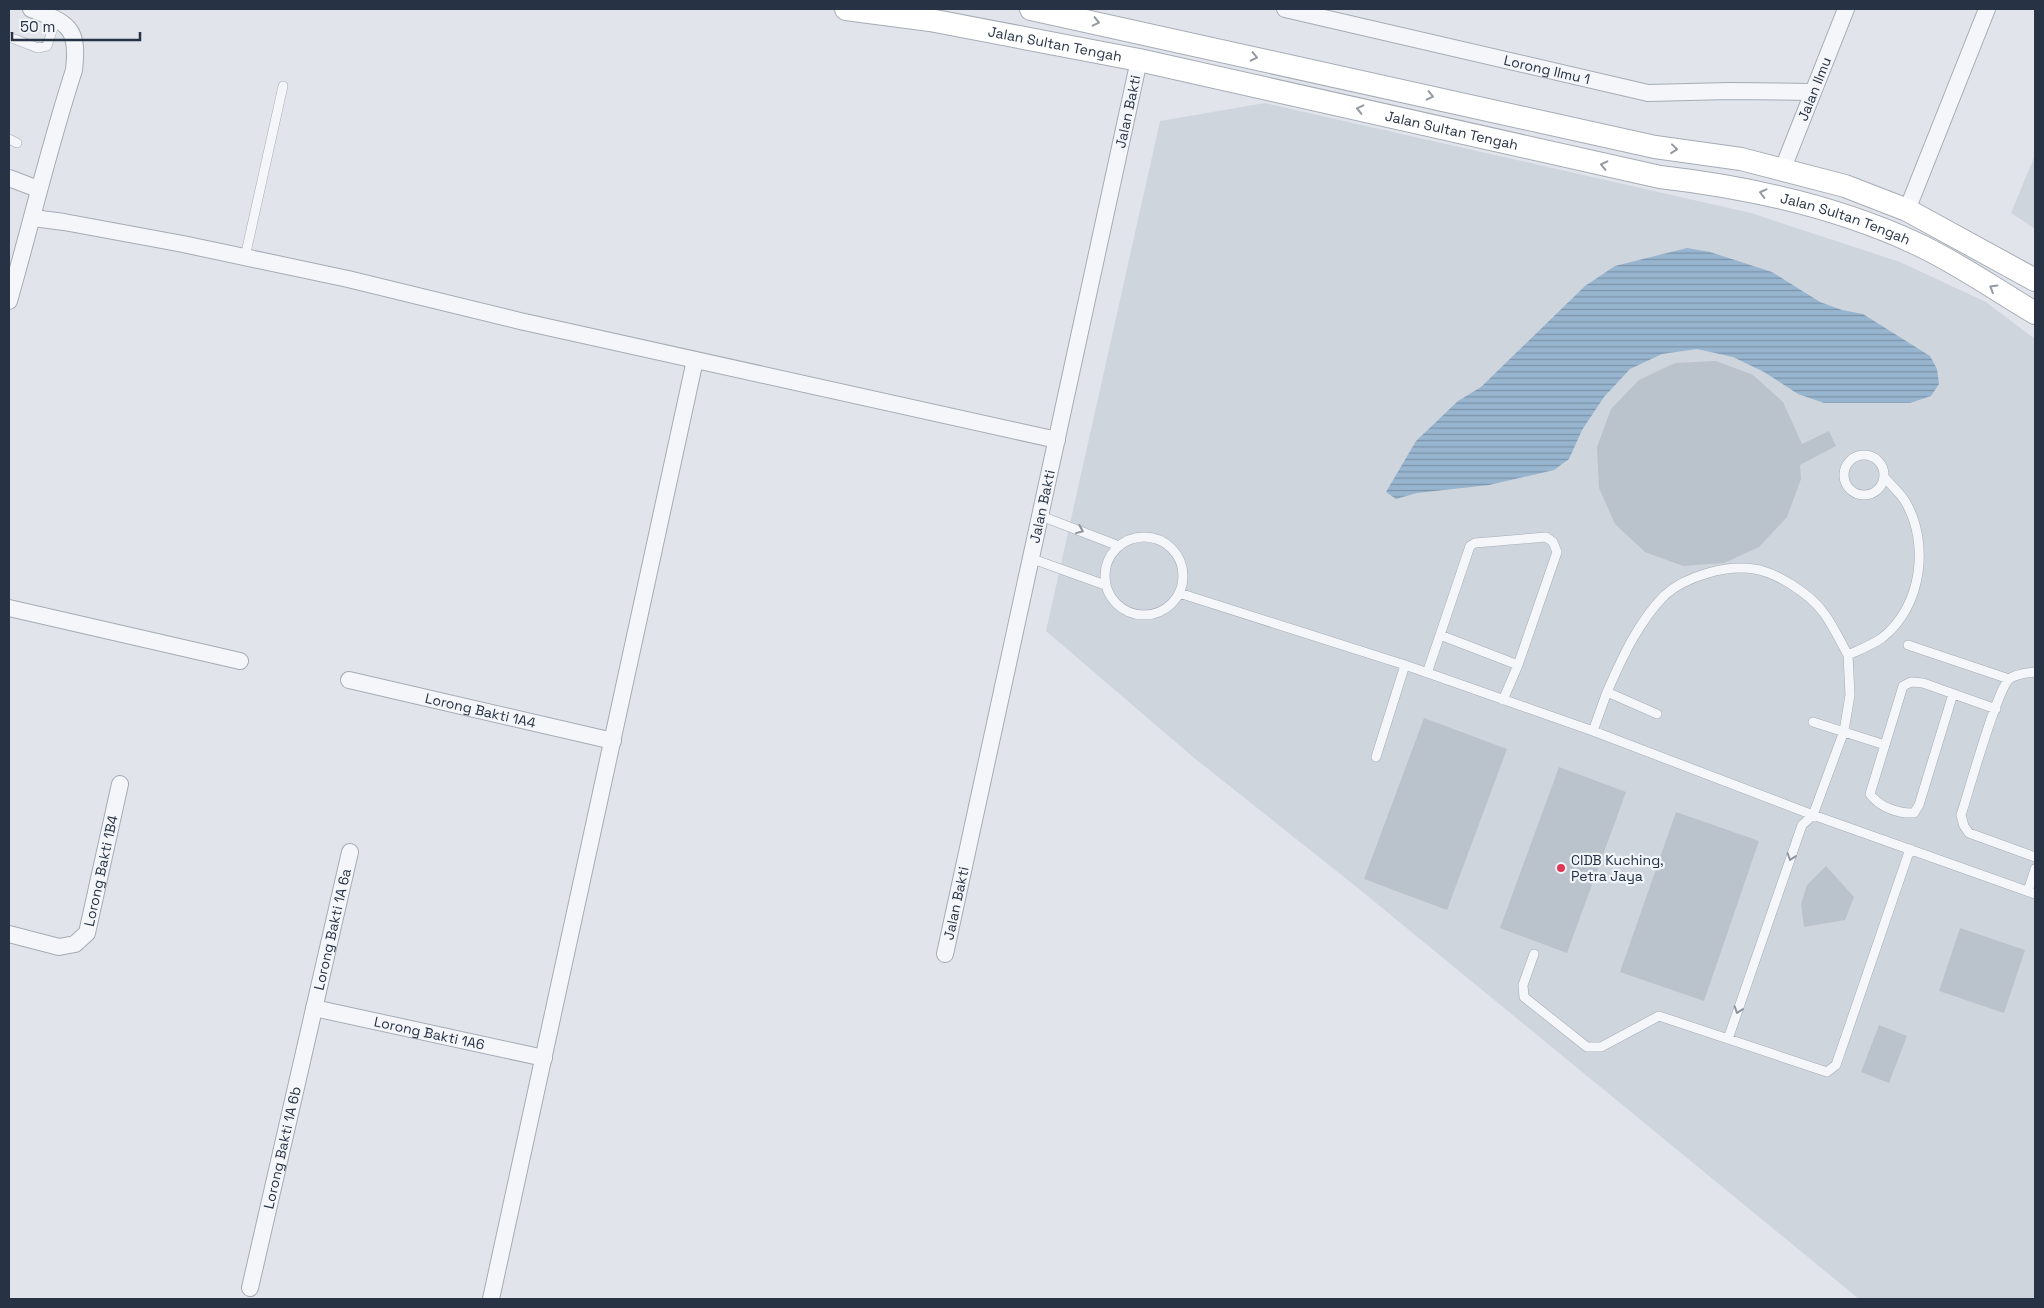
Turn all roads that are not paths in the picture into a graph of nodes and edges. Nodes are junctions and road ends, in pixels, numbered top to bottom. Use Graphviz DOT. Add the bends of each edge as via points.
graph roads {
  1 [pos="31,9"];
  2 [pos="846,9"];
  3 [pos="1031,9"];
  4 [pos="1285,9"];
  5 [pos="1846,9"];
  6 [pos="1987,9"];
  7 [pos="62,17"];
  8 [pos="9,37"];
  9 [pos="1139,60"];
  10 [pos="283,86"];
  11 [pos="1812,92"];
  12 [pos="1783,168"];
  13 [pos="9,178"];
  14 [pos="38,189"];
  15 [pos="1907,210"];
  16 [pos="33,218"];
  17 [pos="245,257"];
  18 [pos="2035,280"];
  19 [pos="9,301"];
  20 [pos="2035,313"];
  21 [pos="695,360"];
  22 [pos="1057,440"];
  23 [pos="1884,478"];
  24 [pos="1041,516"];
  25 [pos="1119,546"];
  26 [pos="1030,558"];
  27 [pos="1105,584"];
  28 [pos="1179,593"];
  29 [pos="9,608"];
  30 [pos="1440,635"];
  31 [pos="1908,645"];
  32 [pos="1848,655"];
  33 [pos="240,661"];
  34 [pos="1405,665"];
  35 [pos="1518,666"];
  36 [pos="2035,672"];
  37 [pos="1427,673"];
  38 [pos="2009,679"];
  39 [pos="349,680"];
  40 [pos="1606,692"];
  41 [pos="1953,694"];
  42 [pos="1503,700"];
  43 [pos="1996,709"];
  44 [pos="1657,714"];
  45 [pos="1813,722"];
  46 [pos="1593,731"];
  47 [pos="1844,731"];
  48 [pos="613,741"];
  49 [pos="1885,745"];
  50 [pos="1376,757"];
  51 [pos="120,784"];
  52 [pos="1813,814"];
  53 [pos="1910,849"];
  54 [pos="350,852"];
  55 [pos="2035,856"];
  56 [pos="2035,869"];
  57 [pos="2031,893"];
  58 [pos="9,934"];
  59 [pos="945,954"];
  60 [pos="1534,954"];
  61 [pos="314,1008"];
  62 [pos="1728,1039"];
  63 [pos="544,1058"];
  64 [pos="250,1288"];
  65 [pos="491,1299"];
  1 -- 7 [label="street"];
  2 -- 9 [label="main road, Jalan Sultan Tengah" via="930,20"];
  3 -- 12 [label="main road, Jalan Sultan Tengah, one-way" via="1655,147"];
  4 -- 11 [label="street, Lorong Ilmu 1" via="1648,93"];
  5 -- 11 [label="street, Jalan Ilmu"];
  6 -- 15 [label="street"];
  7 -- 8 [label="lane" via="48,46 38,48"];
  7 -- 14 [label="street" via="74,35 74,70"];
  20 -- 9 [label="main road, Jalan Sultan Tengah, one-way" via="1916,244 1822,209 1760,192 1660,177"];
  9 -- 22 [label="street, Jalan Bakti"];
  10 -- 17 [label="lane"];
  11 -- 12 [label="street, Jalan Ilmu"];
  12 -- 15 [label="main road, Jalan Sultan Tengah" via="1845,186"];
  13 -- 14 [label="street"];
  14 -- 16 [label="street"];
  15 -- 18 [label="main road, Jalan Sultan Tengah"];
  16 -- 17 [label="street"];
  16 -- 19 [label="street"];
  17 -- 21 [label="street"];
  21 -- 22 [label="street"];
  21 -- 48 [label="street"];
  22 -- 24 [label="street, Jalan Bakti"];
  23 -- 23 [label="lane" via="1880,463 1867,455 1852,459 1844,473 1848,488 1862,496 1877,492"];
  23 -- 32 [label="lane" via="1904,500 1914,522 1920,558 1916,587 1905,613 1882,638"];
  24 -- 25 [label="lane, one-way"];
  24 -- 26 [label="street, Jalan Bakti"];
  25 -- 27 [label="lane" via="1105,569"];
  25 -- 28 [label="lane" via="1131,539 1144,537 1168,545 1182,567"];
  26 -- 27 [label="lane"];
  26 -- 59 [label="street, Jalan Bakti"];
  27 -- 28 [label="lane" via="1110,598 1120,608 1139,615 1160,613"];
  28 -- 34 [label="lane"];
  29 -- 33 [label="street"];
  30 -- 35 [label="lane"];
  30 -- 35 [label="lane" via="1470,546 1546,537 1553,542 1557,552"];
  30 -- 37 [label="lane"];
  31 -- 38 [label="lane"];
  32 -- 40 [label="lane" via="1823,611 1790,583 1754,569 1716,571 1695,576 1666,594 1645,620"];
  32 -- 47 [label="lane" via="1850,695"];
  34 -- 37 [label="lane"];
  34 -- 50 [label="lane"];
  35 -- 42 [label="lane"];
  36 -- 38 [label="lane"];
  37 -- 42 [label="lane"];
  38 -- 43 [label="lane"];
  39 -- 48 [label="street, Lorong Bakti 1A4"];
  40 -- 44 [label="lane"];
  40 -- 46 [label="lane"];
  41 -- 43 [label="lane"];
  41 -- 49 [label="lane" via="1923,683 1910,682 1903,686"];
  41 -- 49 [label="lane" via="1919,806 1914,813 1876,803 1870,794"];
  42 -- 46 [label="lane"];
  43 -- 55 [label="lane" via="1962,820 1969,833"];
  45 -- 47 [label="lane"];
  46 -- 52 [label="lane"];
  47 -- 49 [label="lane"];
  47 -- 52 [label="lane"];
  48 -- 63 [label="street"];
  51 -- 58 [label="street, Lorong Bakti 1B4" via="87,933 75,944 59,947"];
  52 -- 53 [label="lane"];
  52 -- 62 [label="lane, one-way" via="1802,825"];
  53 -- 57 [label="lane"];
  53 -- 62 [label="lane" via="1832,1070 1820,1070"];
  54 -- 61 [label="street, Lorong Bakti 1A 6a"];
  56 -- 57 [label="lane"];
  60 -- 62 [label="lane" via="1523,985 1524,998 1587,1048 1601,1047 1659,1016"];
  61 -- 63 [label="street, Lorong Bakti 1A6"];
  61 -- 64 [label="street, Lorong Bakti 1A 6b"];
  63 -- 65 [label="street"];
}
